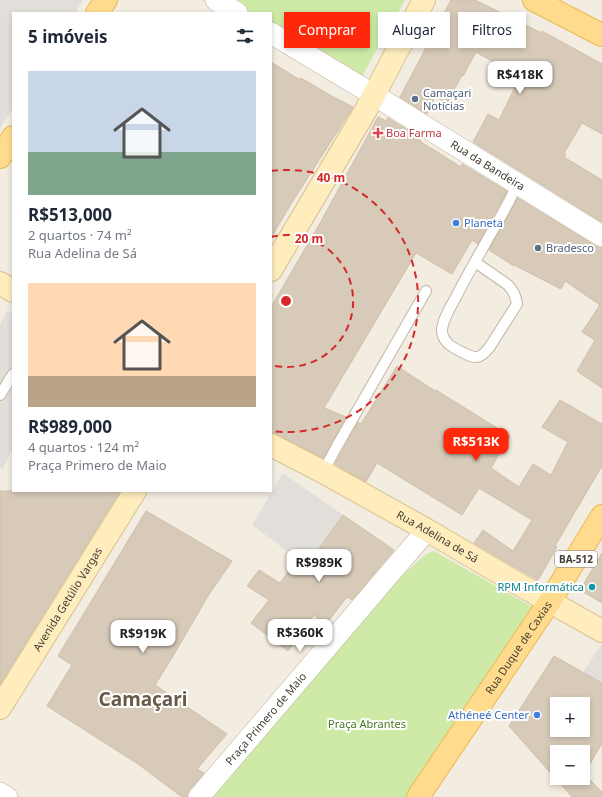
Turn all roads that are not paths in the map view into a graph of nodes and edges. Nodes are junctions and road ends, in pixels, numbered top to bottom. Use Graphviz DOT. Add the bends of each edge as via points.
graph roads {
  1 [pos="106,0"];
  2 [pos="216,0"];
  3 [pos="424,0"];
  4 [pos="534,0"];
  5 [pos="98,12"];
  6 [pos="235,12"];
  7 [pos="272,34"];
  8 [pos="602,35"];
  9 [pos="374,95"];
  10 [pos="12,138"];
  11 [pos="0,156"];
  12 [pos="517,184"];
  13 [pos="602,236"];
  14 [pos="475,262"];
  15 [pos="272,268"];
  16 [pos="0,283"];
  17 [pos="12,290"];
  18 [pos="426,291"];
  19 [pos="12,376"];
  20 [pos="0,395"];
  21 [pos="272,446"];
  22 [pos="323,472"];
  23 [pos="134,492"];
  24 [pos="602,516"];
  25 [pos="427,530"];
  26 [pos="550,601"];
  27 [pos="602,631"];
  28 [pos="0,708"];
  29 [pos="0,793"];
  30 [pos="7,797"];
  31 [pos="199,797"];
  32 [pos="418,797"];
  1 -- 5 [label="main road"];
  2 -- 6 [label="street"];
  3 -- 9 [label="street"];
  4 -- 8 [label="main road"];
  7 -- 9 [label="street, Rua da Bandeira"];
  9 -- 12 [label="street, Rua da Bandeira"];
  9 -- 15 [label="street"];
  10 -- 11 [label="main road"];
  12 -- 13 [label="street, Rua da Bandeira"];
  12 -- 14 [label="lane"];
  14 -- 14 [label="lane" via="513,289 516,304 484,354 471,357 448,344 442,331 444,320"];
  16 -- 17 [label="street"];
  18 -- 22 [label="lane"];
  19 -- 20 [label="lane"];
  21 -- 22 [label="street, Rua Adelina de Sá"];
  22 -- 25 [label="street, Rua Adelina de Sá"];
  23 -- 28 [label="street, Avenida Getúlio Vargas"];
  24 -- 26 [label="main road, Rua Duque de Caxias / BA-512"];
  25 -- 26 [label="street, Rua Adelina de Sá"];
  25 -- 31 [label="street, Praça Primero de Maio"];
  26 -- 27 [label="street, Rua Adelina de Sá"];
  26 -- 32 [label="main road, Rua Duque de Caxias / BA-512"];
  29 -- 30 [label="street"];
}
